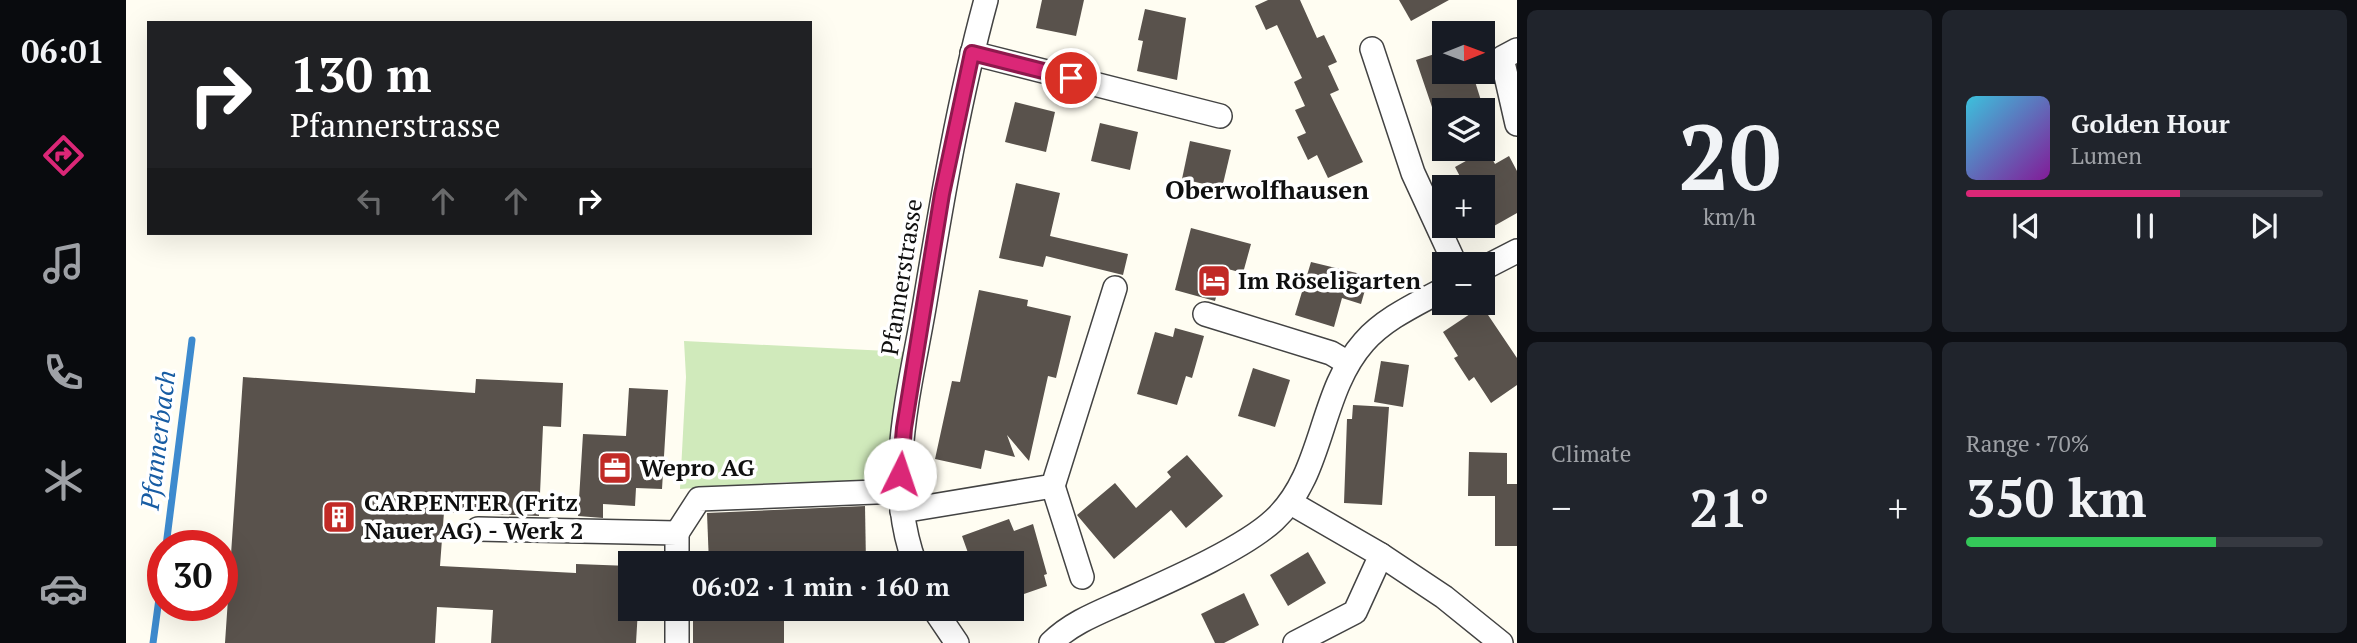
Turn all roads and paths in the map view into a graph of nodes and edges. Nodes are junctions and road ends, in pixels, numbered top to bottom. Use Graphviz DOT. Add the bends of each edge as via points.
graph roads {
  1 [pos="986,0"];
  2 [pos="1372,49"];
  3 [pos="1517,50"];
  4 [pos="972,53"];
  5 [pos="1220,116"];
  6 [pos="1517,124"];
  7 [pos="1517,251"];
  8 [pos="1449,252"];
  9 [pos="1495,262"];
  10 [pos="1115,288"];
  11 [pos="1432,296"];
  12 [pos="1205,314"];
  13 [pos="1348,363"];
  14 [pos="1054,486"];
  15 [pos="901,501"];
  16 [pos="1291,503"];
  17 [pos="478,529"];
  18 [pos="677,533"];
  19 [pos="677,551"];
  20 [pos="912,551"];
  21 [pos="1381,555"];
  22 [pos="1082,577"];
  23 [pos="677,621"];
  24 [pos="942,621"];
  25 [pos="677,643"];
  26 [pos="957,643"];
  27 [pos="1051,643"];
  28 [pos="1295,643"];
  29 [pos="1502,643"];
  1 -- 4 [label="street, Pfannerstrasse"];
  2 -- 8 [label="street" via="1413,173"];
  3 -- 6 [label="street" via="1502,58"];
  4 -- 5 [label="street"];
  4 -- 15 [label="street, Pfannerstrasse" via="942,194 913,373 900,458"];
  7 -- 9 [label="street"];
  10 -- 14 [label="street"];
  11 -- 13 [label="street" via="1387,321"];
  12 -- 13 [label="street" via="1331,353"];
  13 -- 16 [label="street"];
  14 -- 15 [label="street"];
  14 -- 22 [label="street"];
  15 -- 18 [label="street" via="699,499"];
  15 -- 20 [label="street, Pfannerstrasse"];
  16 -- 21 [label="street"];
  16 -- 27 [label="street" via="1249,538 1079,622"];
  17 -- 18 [label="street"];
  18 -- 19 [label="street"];
  21 -- 28 [label="street" via="1354,612"];
  21 -- 29 [label="street"];
  23 -- 25 [label="street"];
  24 -- 26 [label="street"];
}
